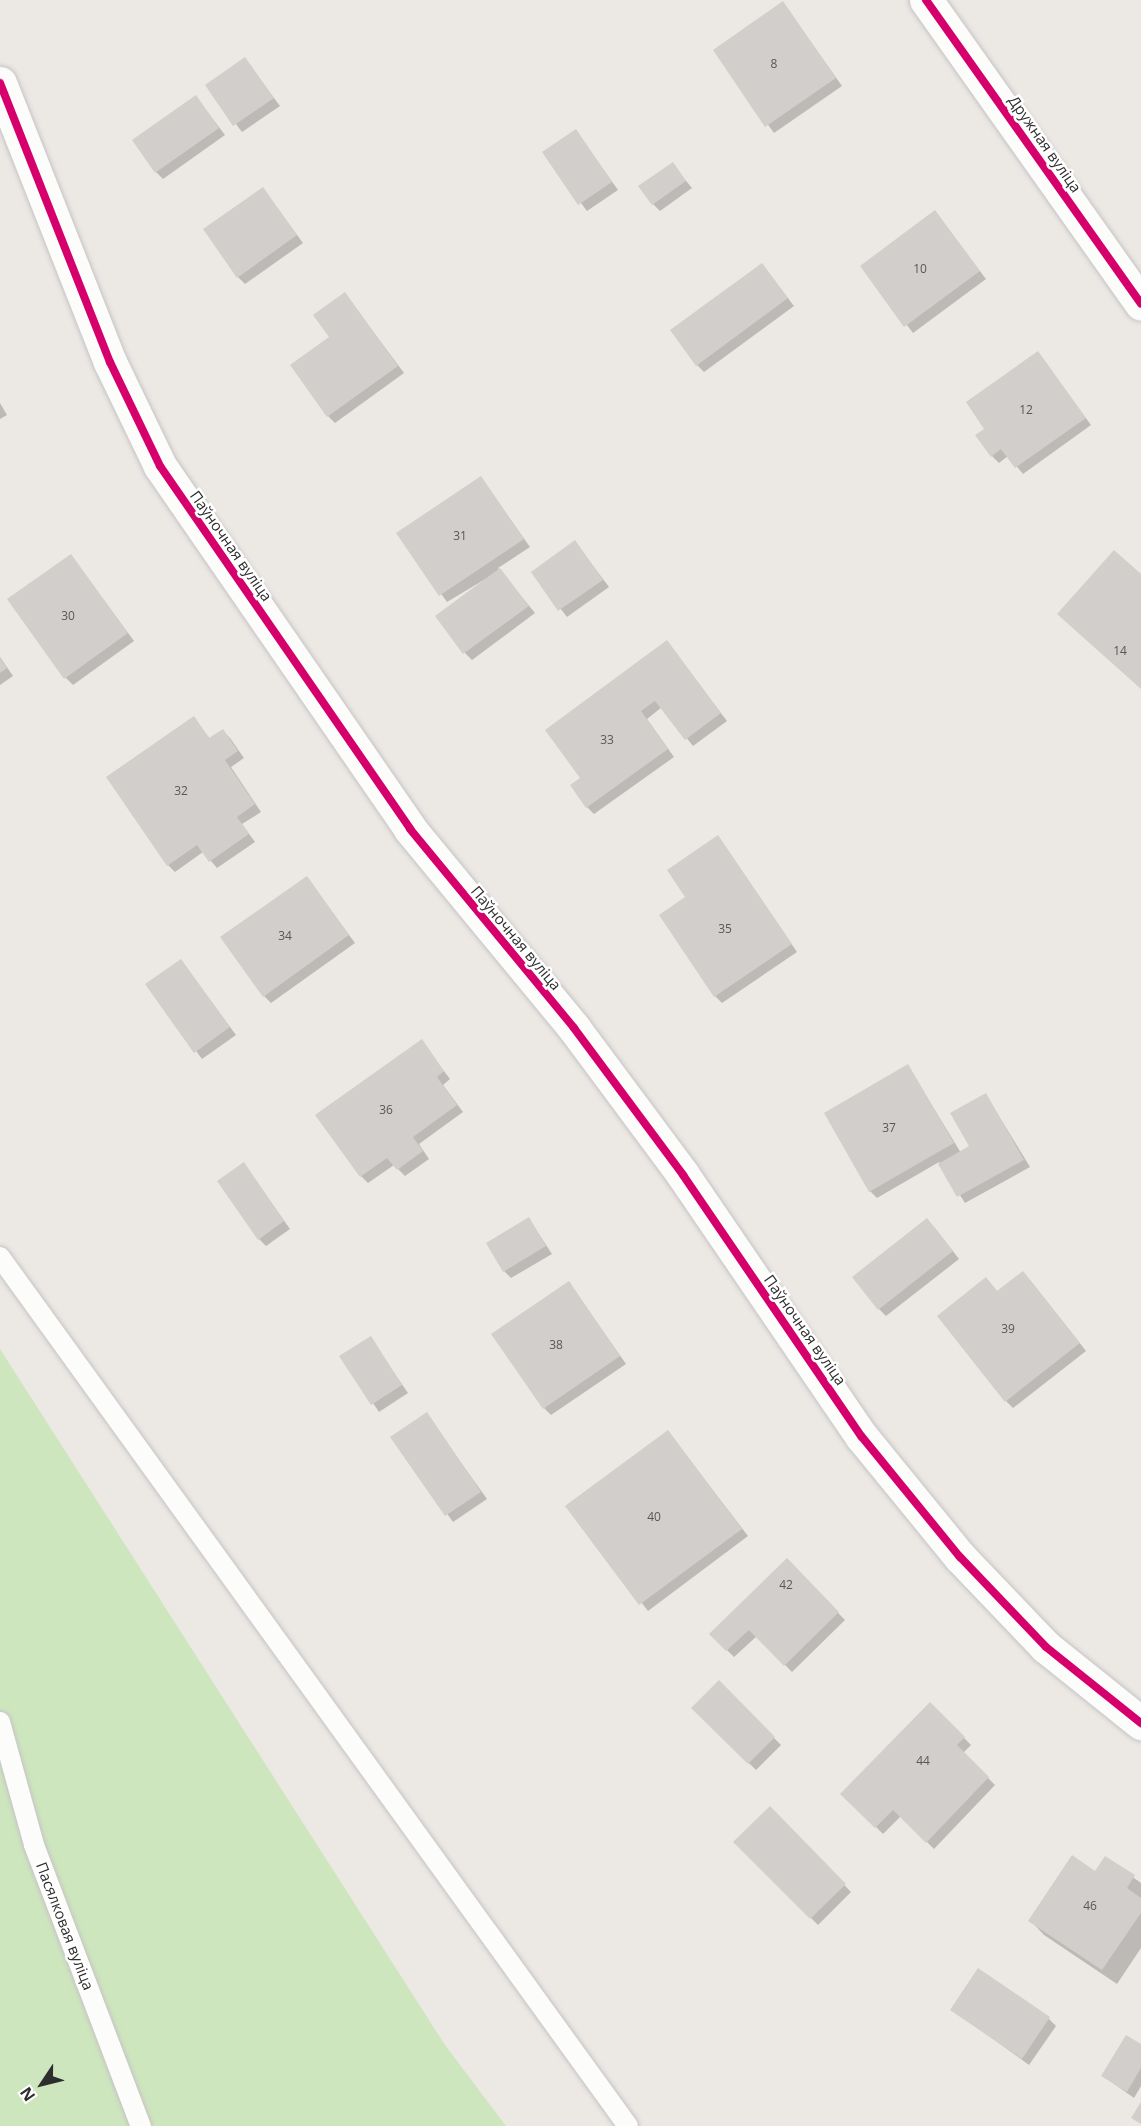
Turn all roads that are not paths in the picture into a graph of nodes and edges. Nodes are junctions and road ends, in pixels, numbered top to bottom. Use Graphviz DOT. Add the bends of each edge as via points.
graph roads {
  1 [pos="926,0"];
  2 [pos="0,83"];
  3 [pos="1141,303"];
  4 [pos="0,1257"];
  5 [pos="0,1722"];
  6 [pos="1141,1723"];
  7 [pos="141,2126"];
  8 [pos="628,2126"];
  1 -- 3 [label="street, Дружная вуліца"];
  2 -- 6 [label="street, Паўночная вуліца" via="110,362 160,466 410,829 574,1028 683,1175 862,1437 952,1548 1046,1647"];
  4 -- 8 [label="lane"];
  5 -- 7 [label="lane, Пасялковая вуліца" via="34,1845"];
}
